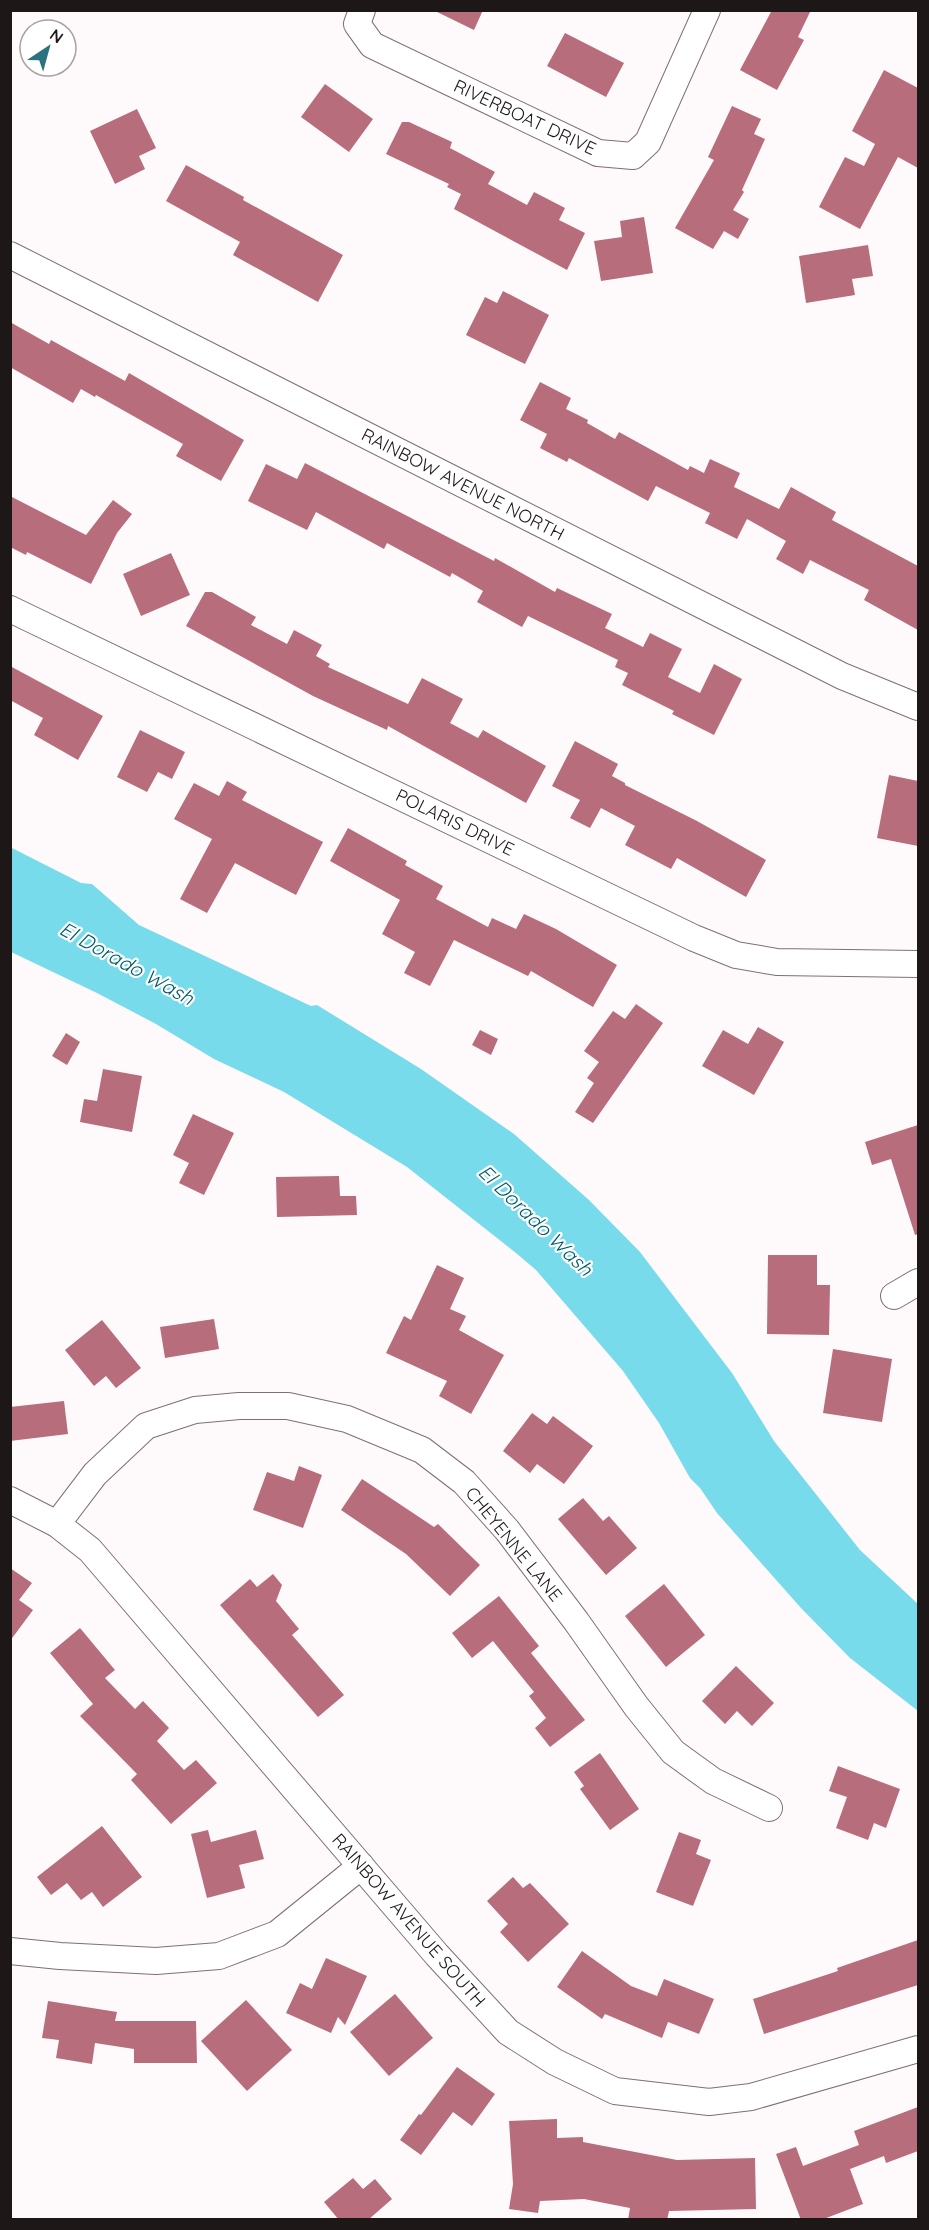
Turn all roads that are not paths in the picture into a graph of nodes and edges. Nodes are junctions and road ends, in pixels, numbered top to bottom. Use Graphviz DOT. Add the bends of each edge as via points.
graph roads {
  1 [pos="362,10"];
  2 [pos="707,10"];
  3 [pos="10,255"];
  4 [pos="10,609"];
  5 [pos="918,707"];
  6 [pos="918,964"];
  7 [pos="918,1282"];
  8 [pos="894,1296"];
  9 [pos="10,1500"];
  10 [pos="57,1524"];
  11 [pos="768,1808"];
  12 [pos="361,1866"];
  13 [pos="10,1951"];
  14 [pos="918,2049"];
  1 -- 2 [label="street, RIVERBOAT DRIVE" via="357,24 372,45 598,153 633,156 648,142"];
  3 -- 5 [label="street, RAINBOW AVENUE NORTH" via="842,676"];
  4 -- 6 [label="street, POLARIS DRIVE" via="736,955 777,962"];
  7 -- 8 [label="street"];
  9 -- 10 [label="street, RAINBOW AVENUE SOUTH"];
  10 -- 11 [label="street, CHEYENNE LANE" via="94,1474 146,1426 195,1410 239,1406 288,1406 348,1419 422,1450 464,1482 507,1530 673,1752 713,1780"];
  10 -- 12 [label="street, RAINBOW AVENUE SOUTH" via="90,1550"];
  12 -- 13 [label="street" via="277,1934 219,1956 156,1960"];
  12 -- 14 [label="street, RAINBOW AVENUE SOUTH" via="508,2032 555,2062 615,2091 709,2102 751,2097"];
}
